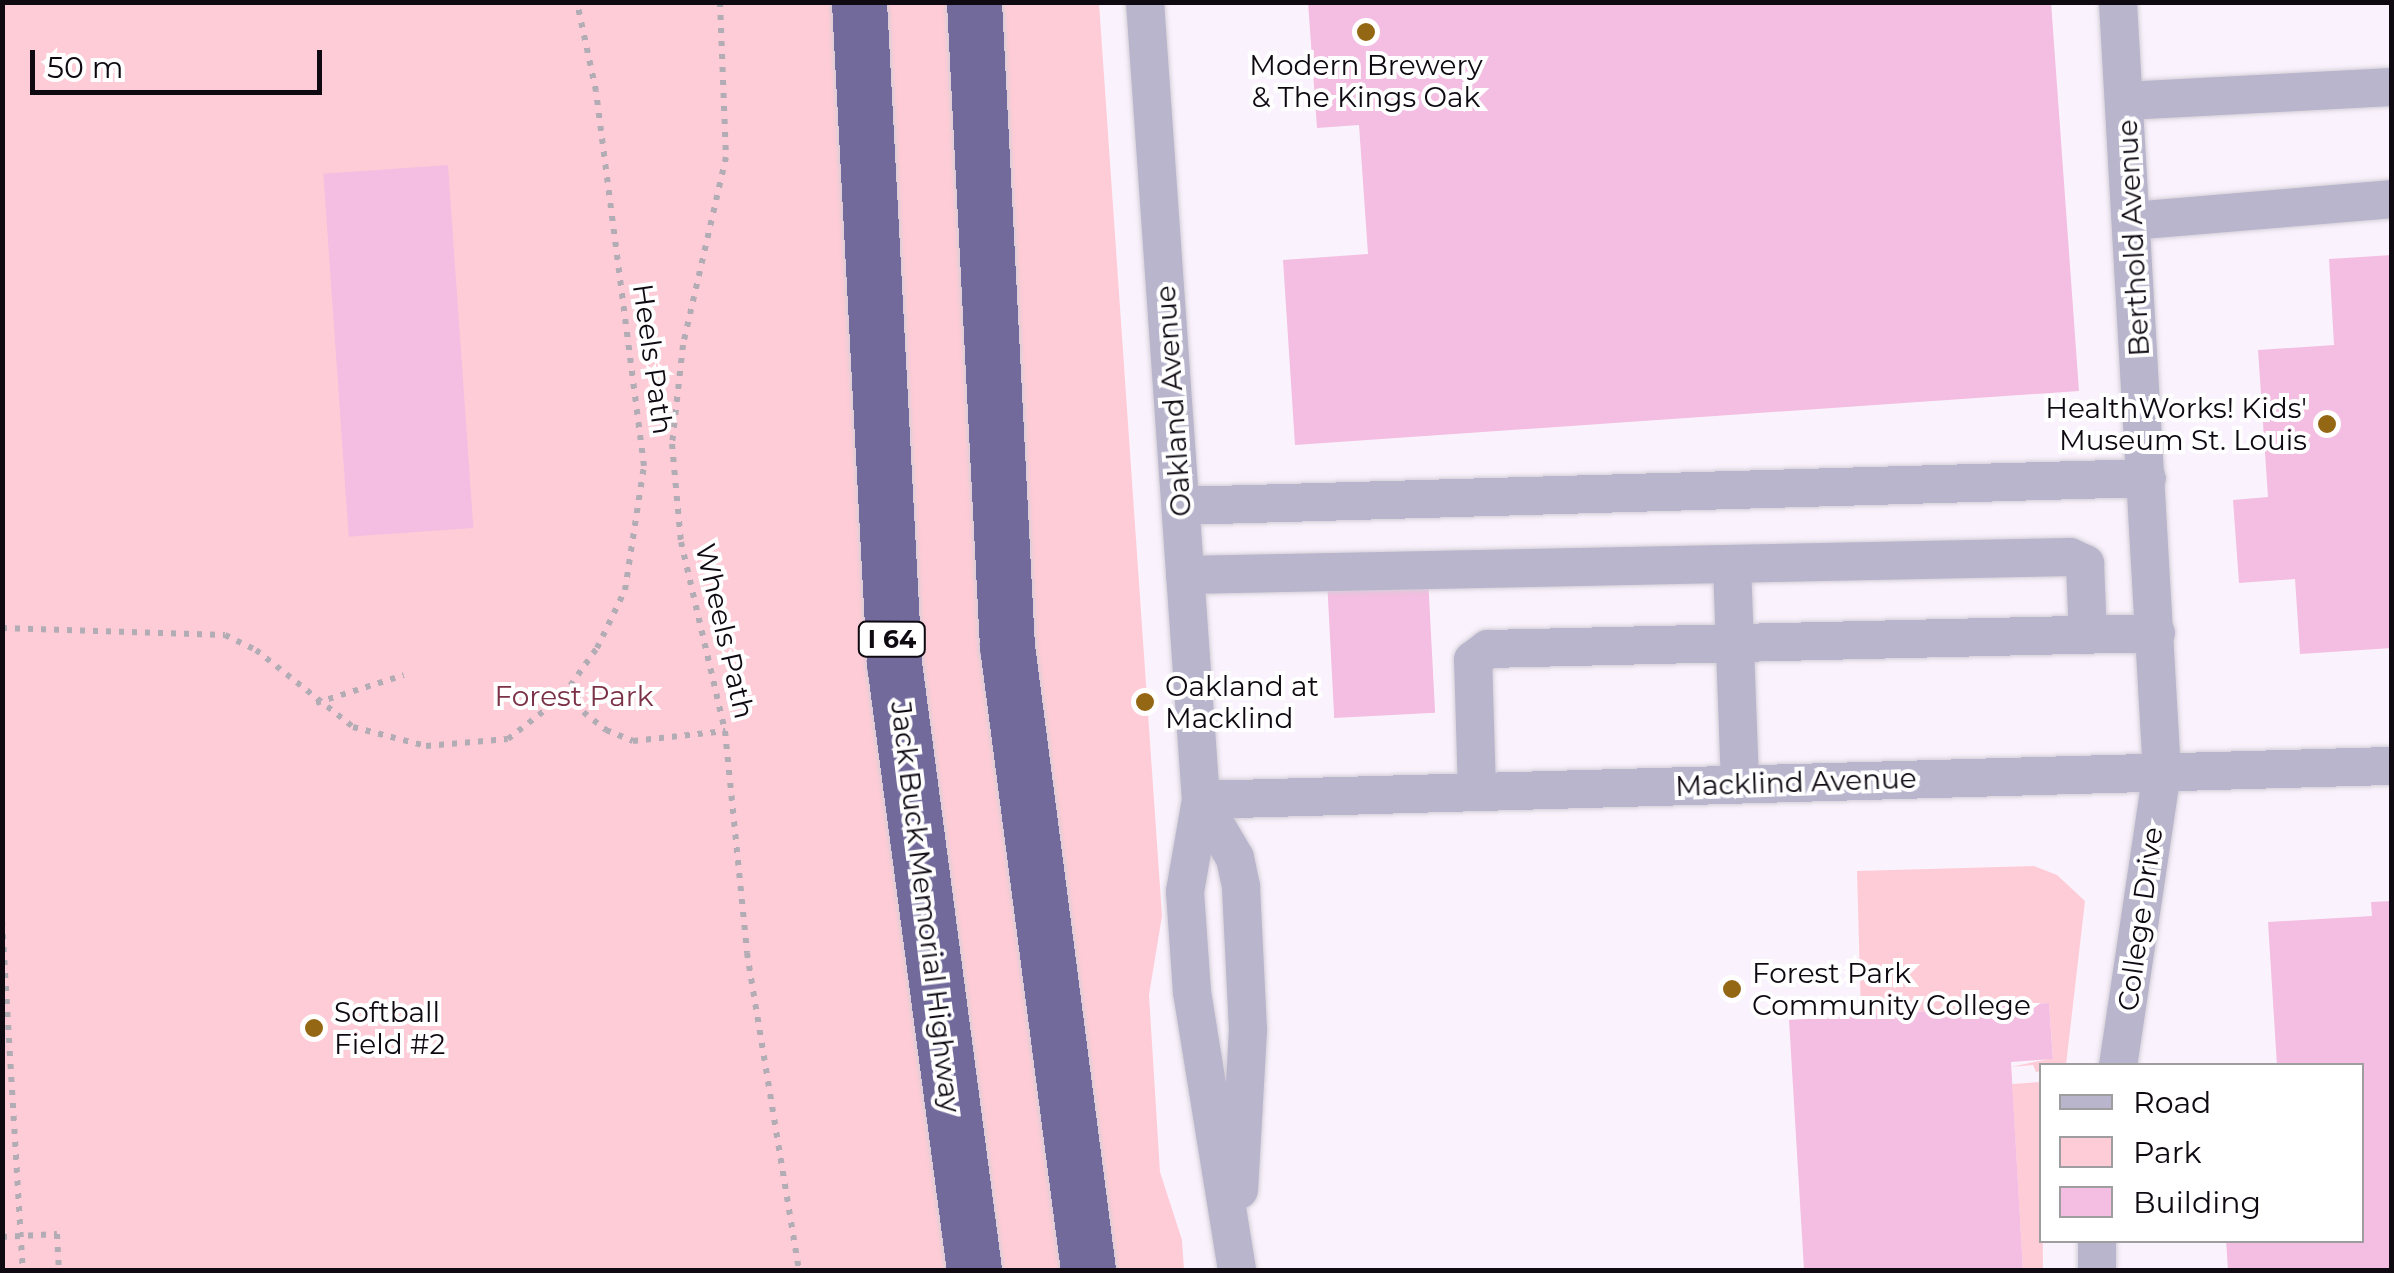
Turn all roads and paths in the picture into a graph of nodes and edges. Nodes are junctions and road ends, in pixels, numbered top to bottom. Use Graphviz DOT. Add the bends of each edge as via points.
graph roads {
  1 [pos="577,2"];
  2 [pos="720,2"];
  3 [pos="859,2"];
  4 [pos="974,2"];
  5 [pos="1145,2"];
  6 [pos="2118,2"];
  7 [pos="2392,88"];
  8 [pos="2125,100"];
  9 [pos="2392,199"];
  10 [pos="2131,221"];
  11 [pos="2147,478"];
  12 [pos="1180,506"];
  13 [pos="1732,565"];
  14 [pos="1186,575"];
  15 [pos="2,628"];
  16 [pos="2156,633"];
  17 [pos="2088,636"];
  18 [pos="1736,647"];
  19 [pos="404,675"];
  20 [pos="563,696"];
  21 [pos="316,703"];
  22 [pos="726,731"];
  23 [pos="2392,766"];
  24 [pos="2162,773"];
  25 [pos="1740,784"];
  26 [pos="1477,792"];
  27 [pos="1202,800"];
  28 [pos="2,921"];
  29 [pos="2118,1063"];
  30 [pos="21,1236"];
  31 [pos="2,1238"];
  32 [pos="2097,1243"];
  33 [pos="1236,1262"];
  34 [pos="23,1270"];
  35 [pos="60,1270"];
  36 [pos="799,1270"];
  37 [pos="974,1270"];
  38 [pos="1088,1270"];
  39 [pos="2097,1270"];
  1 -- 20 [label="path, Heels Path" via="636,372 644,466 625,590 597,648"];
  2 -- 22 [label="path, Wheels Path" via="726,157 683,346 672,444 681,542"];
  3 -- 37 [label="highway, Jack Buck Memorial Highway / I 64" via="894,662"];
  4 -- 38 [label="highway" via="1006,646"];
  5 -- 12 [label="street, Oakland Avenue"];
  6 -- 8 [label="street, Berthold Avenue"];
  7 -- 8 [label="street"];
  8 -- 10 [label="street, Berthold Avenue"];
  9 -- 10 [label="street"];
  10 -- 11 [label="street, Berthold Avenue"];
  11 -- 12 [label="street"];
  11 -- 16 [label="street, Berthold Avenue"];
  12 -- 14 [label="street, Oakland Avenue"];
  13 -- 14 [label="street"];
  13 -- 17 [label="street" via="2070,557 2085,564"];
  13 -- 18 [label="street"];
  14 -- 27 [label="street, Oakland Avenue"];
  15 -- 21 [label="path, Heels Path" via="225,635 256,650"];
  16 -- 17 [label="street"];
  16 -- 24 [label="street, Berthold Avenue"];
  17 -- 18 [label="street"];
  18 -- 25 [label="street"];
  18 -- 26 [label="street" via="1478,652"];
  19 -- 21 [label="path"];
  20 -- 21 [label="path, Heels Path" via="508,739 455,748 376,736"];
  20 -- 22 [label="path" via="633,742"];
  22 -- 36 [label="path, Wheels Path" via="747,953"];
  23 -- 24 [label="street, Macklind Avenue"];
  24 -- 25 [label="street, Macklind Avenue"];
  24 -- 29 [label="street, College Drive"];
  25 -- 26 [label="street, Macklind Avenue"];
  26 -- 27 [label="street, Macklind Avenue"];
  27 -- 33 [label="street, Oakland Avenue" via="1186,862 1192,992"];
  27 -- 33 [label="street, Oakland Avenue" via="1235,858 1241,887 1248,1030"];
  28 -- 30 [label="path"];
  30 -- 31 [label="path"];
  30 -- 34 [label="path"];
  30 -- 35 [label="path" via="57,1234"];
  32 -- 39 [label="street"];
}
